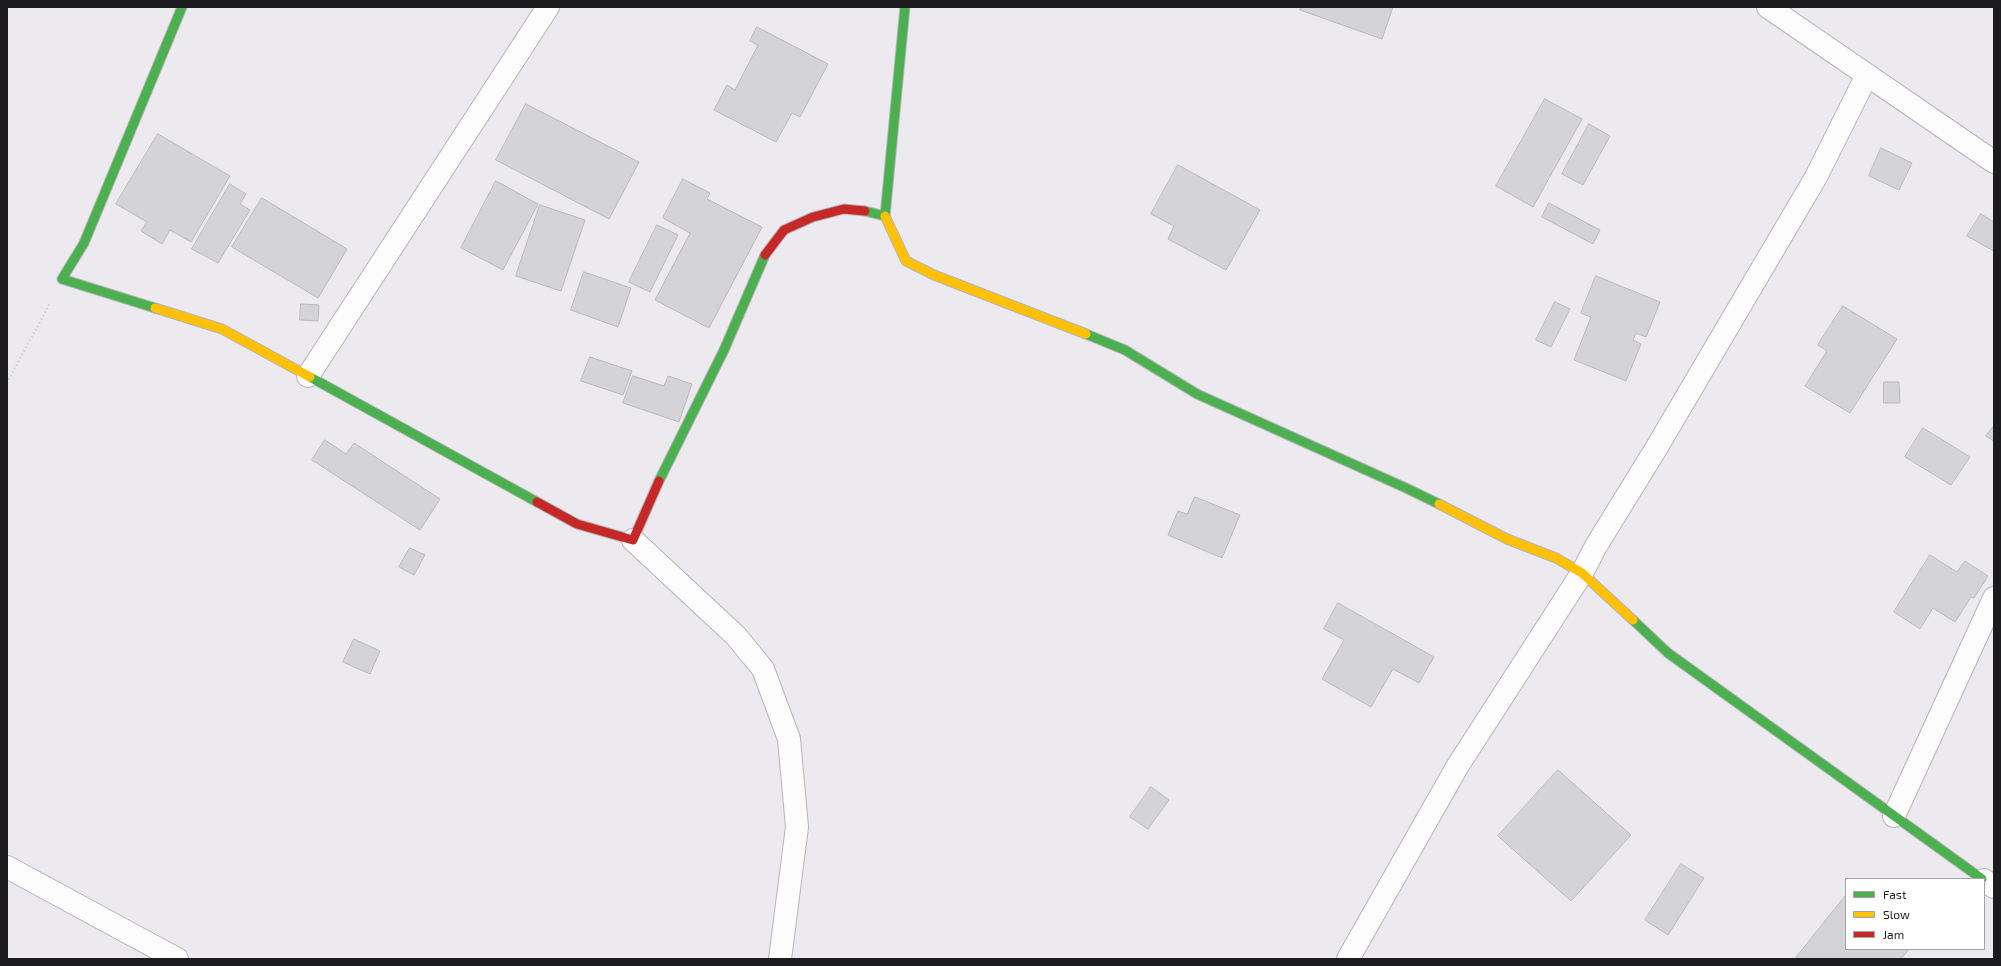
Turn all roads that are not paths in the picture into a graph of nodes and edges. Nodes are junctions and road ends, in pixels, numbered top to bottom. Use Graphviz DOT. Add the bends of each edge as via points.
graph roads {
  1 [pos="182,7"];
  2 [pos="548,7"];
  3 [pos="905,7"];
  4 [pos="1768,7"];
  5 [pos="1867,75"];
  6 [pos="1994,162"];
  7 [pos="885,216"];
  8 [pos="308,376"];
  9 [pos="633,540"];
  10 [pos="1582,573"];
  11 [pos="1994,598"];
  12 [pos="1894,816"];
  13 [pos="7,867"];
  14 [pos="1980,878"];
  15 [pos="1985,881"];
  16 [pos="1994,887"];
  17 [pos="177,959"];
  18 [pos="780,959"];
  19 [pos="1348,959"];
  1 -- 8 [label="street" via="84,243 62,279 222,329"];
  2 -- 8 [label="street"];
  3 -- 7 [label="street" via="897,100 888,163"];
  4 -- 5 [label="street"];
  5 -- 6 [label="street"];
  5 -- 10 [label="street" via="1816,177"];
  7 -- 9 [label="street" via="844,209 784,230 763,258 724,350 647,506"];
  7 -- 10 [label="street" via="906,261 934,275 1125,350 1197,394 1406,488 1507,539 1556,558"];
  8 -- 9 [label="street" via="577,524"];
  9 -- 18 [label="street" via="736,636 762,669 789,739 797,827"];
  10 -- 12 [label="street" via="1668,653"];
  10 -- 19 [label="street" via="1457,767"];
  11 -- 12 [label="street"];
  12 -- 14 [label="street"];
  13 -- 17 [label="street"];
  15 -- 16 [label="street"];
}
